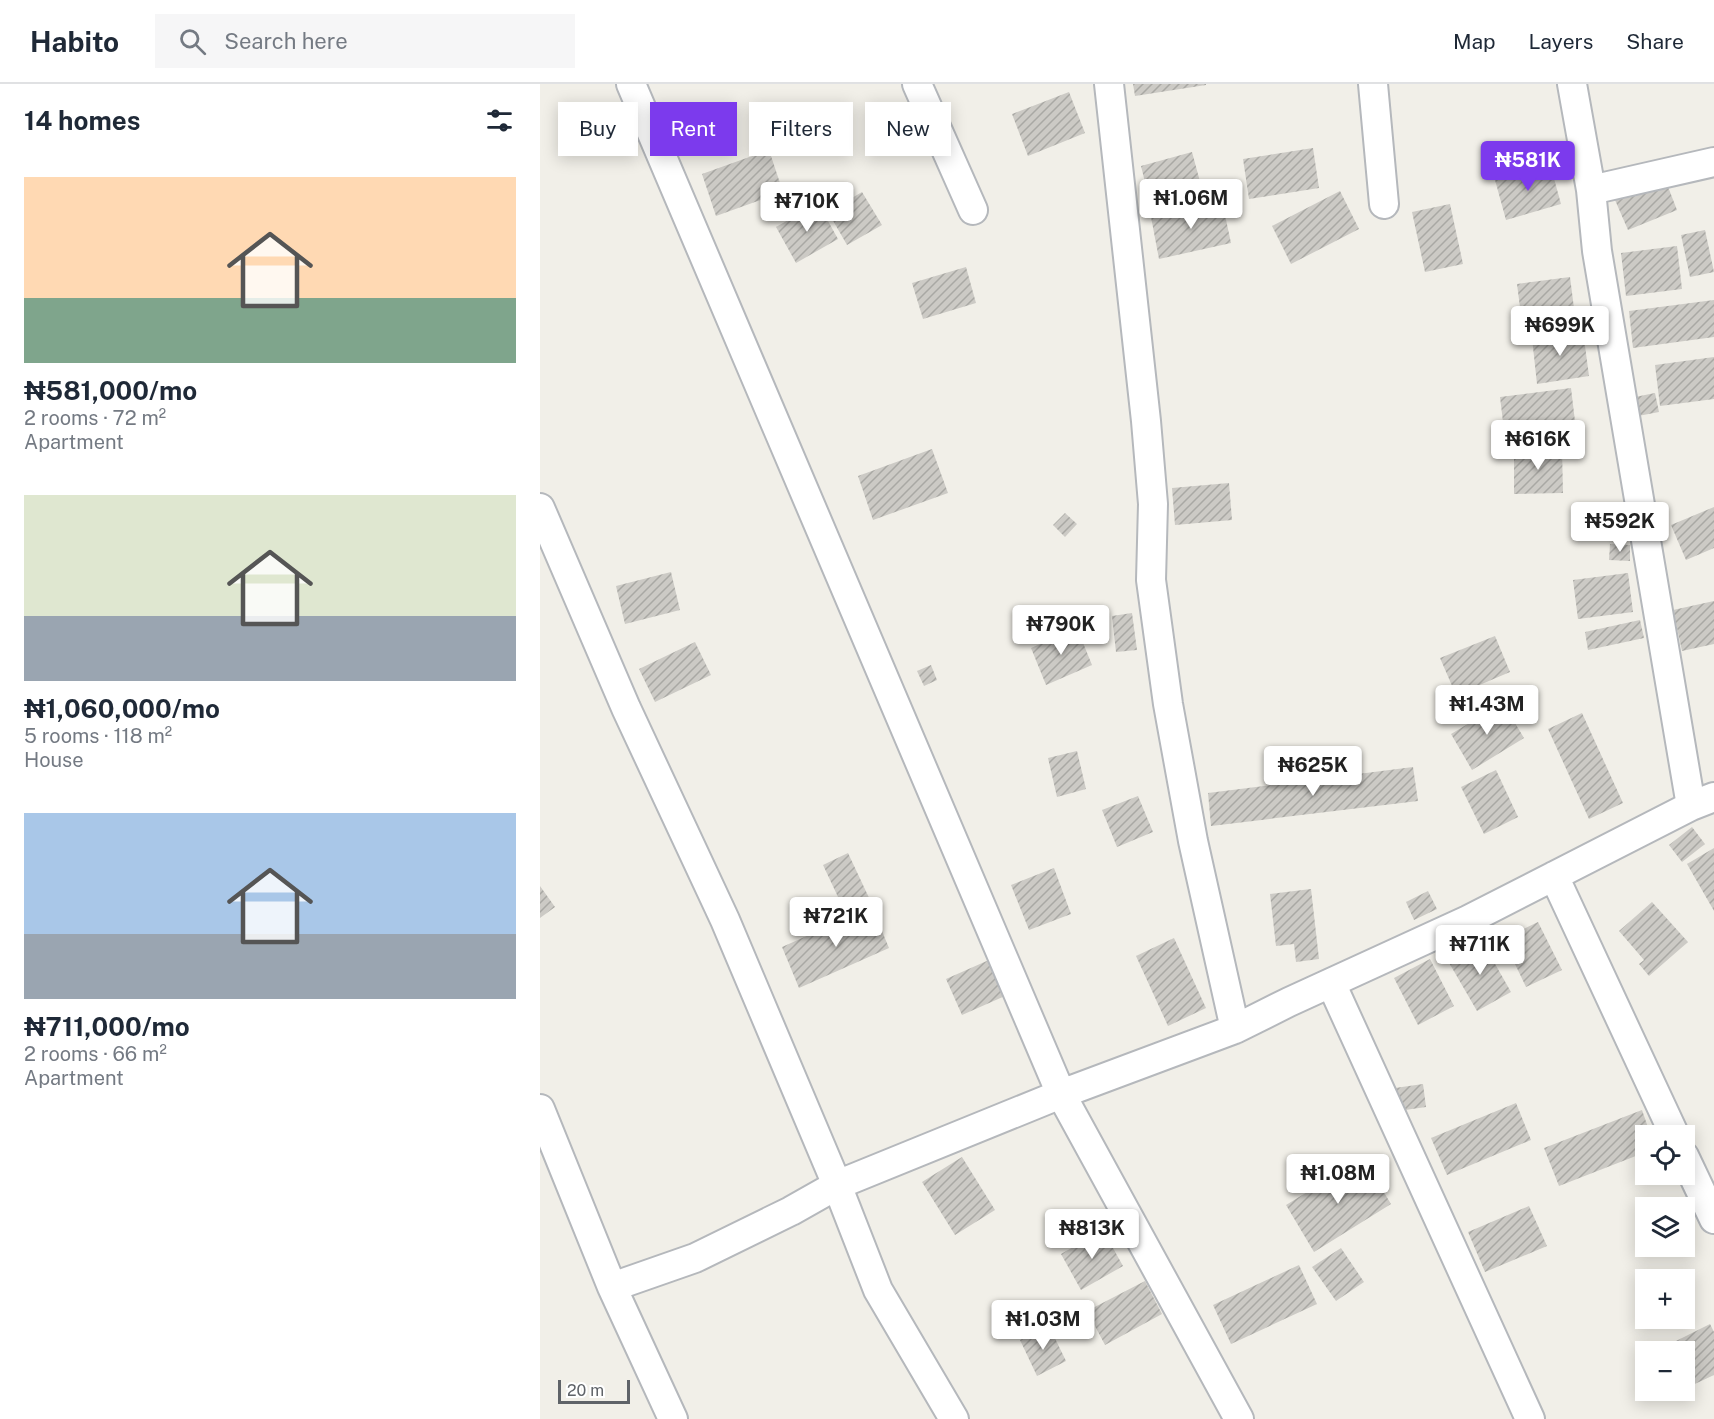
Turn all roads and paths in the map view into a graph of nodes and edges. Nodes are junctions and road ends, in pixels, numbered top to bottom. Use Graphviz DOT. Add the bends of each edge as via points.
graph roads {
  1 [pos="630,84"];
  2 [pos="917,84"];
  3 [pos="1109,84"];
  4 [pos="1373,84"];
  5 [pos="1572,84"];
  6 [pos="1714,162"];
  7 [pos="1591,190"];
  8 [pos="1384,204"];
  9 [pos="973,210"];
  10 [pos="540,508"];
  11 [pos="1702,801"];
  12 [pos="1554,876"];
  13 [pos="1331,983"];
  14 [pos="1235,1029"];
  15 [pos="1061,1094"];
  16 [pos="540,1109"];
  17 [pos="1670,1125"];
  18 [pos="1695,1179"];
  19 [pos="837,1185"];
  20 [pos="1714,1219"];
  21 [pos="612,1287"];
  22 [pos="673,1419"];
  23 [pos="954,1419"];
  24 [pos="1239,1419"];
  25 [pos="1530,1419"];
  1 -- 15 [label="street"];
  2 -- 9 [label="street"];
  3 -- 14 [label="street" via="1146,421 1153,504 1151,580 1193,841"];
  4 -- 8 [label="street"];
  5 -- 7 [label="street"];
  6 -- 7 [label="street"];
  7 -- 11 [label="street" via="1599,262"];
  10 -- 19 [label="street" via="626,708 725,920"];
  11 -- 12 [label="street"];
  12 -- 13 [label="street"];
  12 -- 17 [label="street"];
  13 -- 14 [label="street"];
  13 -- 25 [label="street"];
  14 -- 15 [label="street"];
  15 -- 19 [label="street"];
  15 -- 24 [label="street"];
  16 -- 21 [label="street"];
  18 -- 20 [label="street"];
  19 -- 21 [label="street" via="695,1258"];
  19 -- 23 [label="street" via="878,1290"];
  21 -- 22 [label="street"];
}
